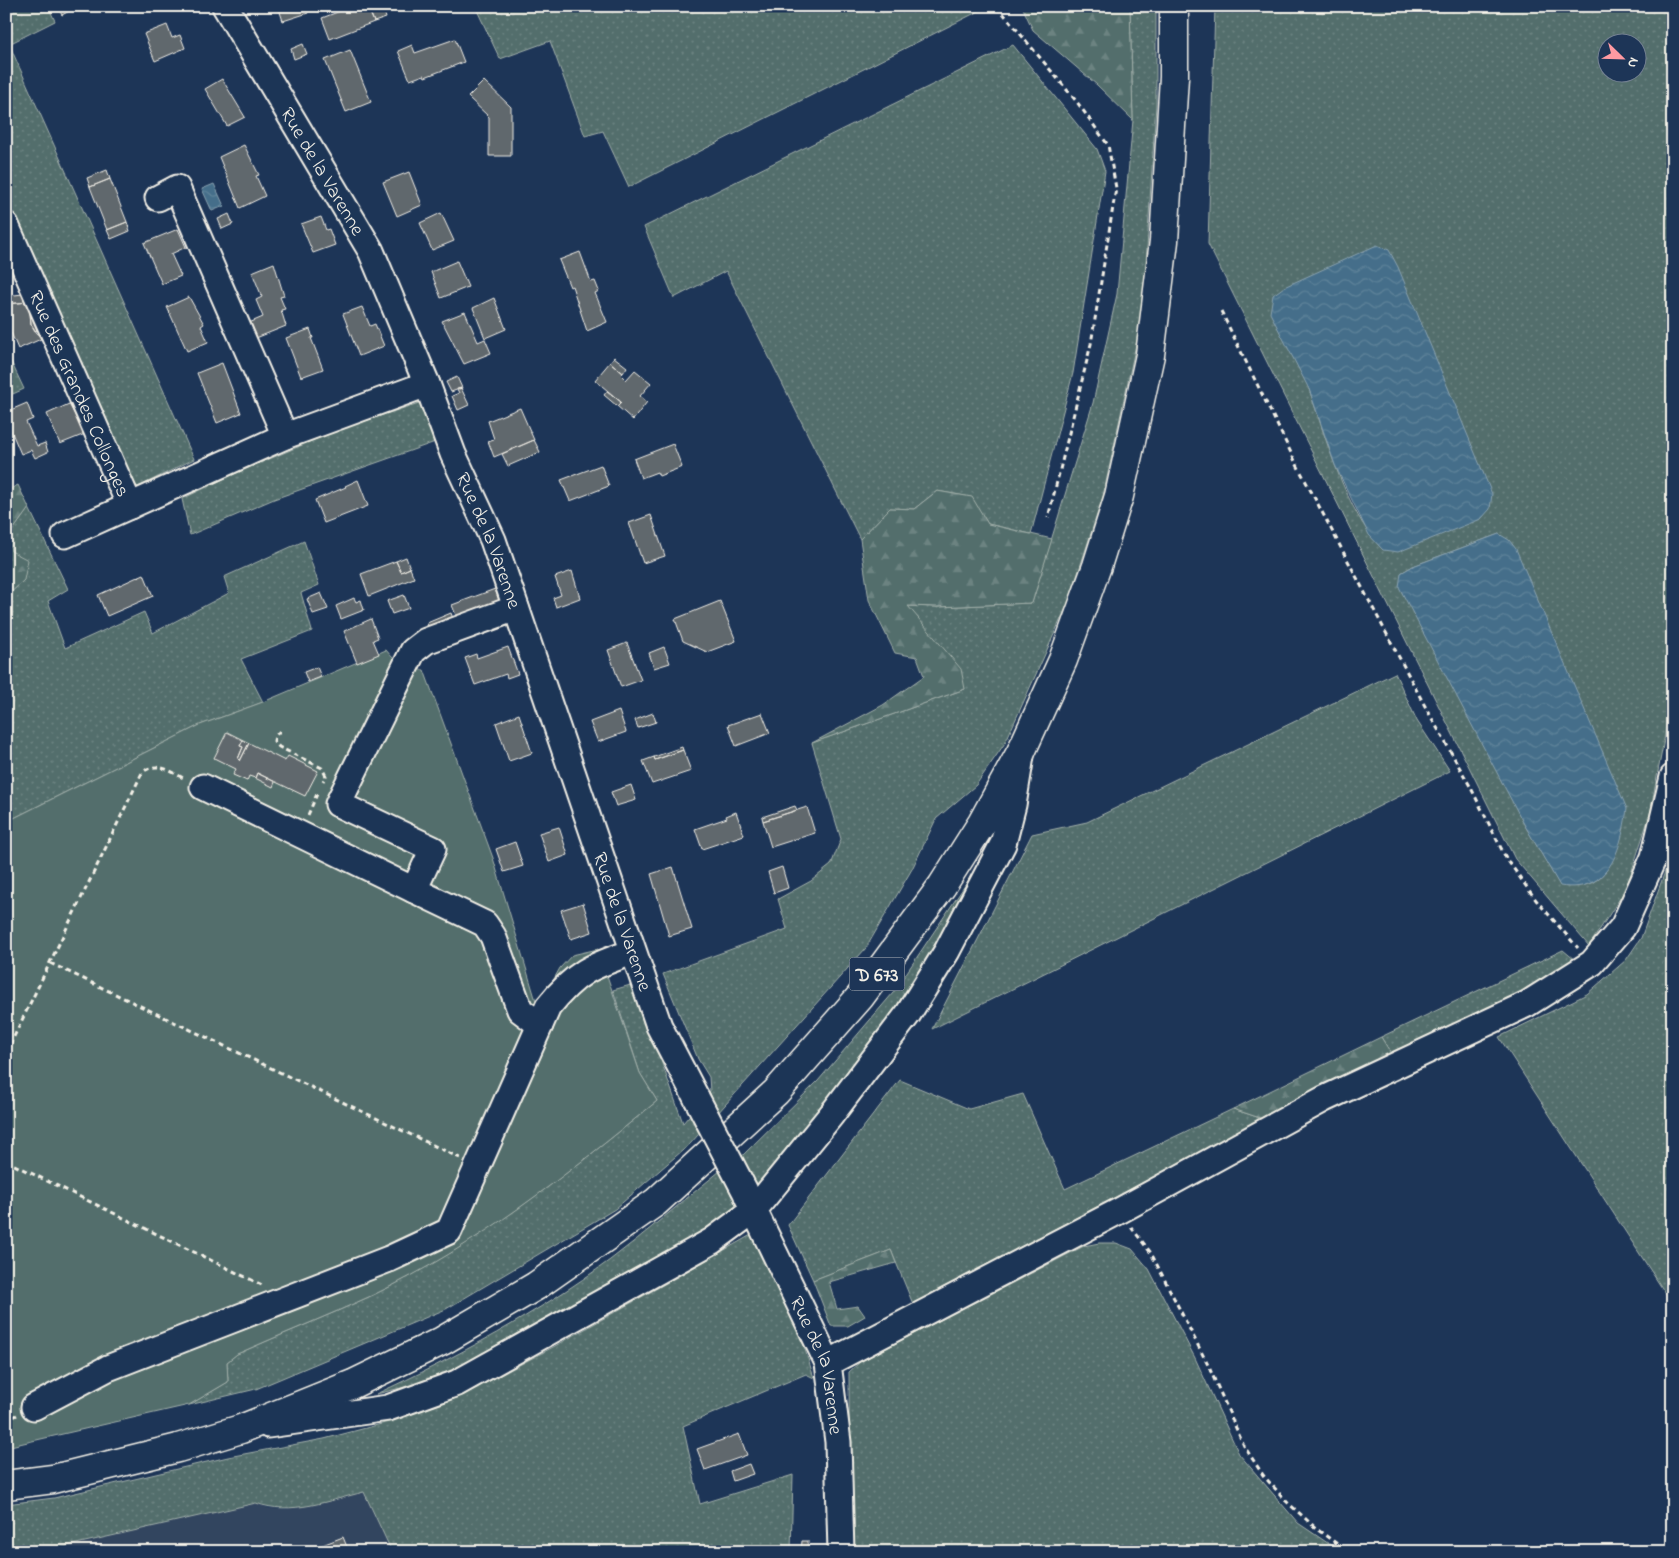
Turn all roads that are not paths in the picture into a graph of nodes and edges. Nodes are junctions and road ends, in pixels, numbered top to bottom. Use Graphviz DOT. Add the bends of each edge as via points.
graph roads {
  1 [pos="225,6"];
  2 [pos="1174,6"];
  3 [pos="158,198"];
  4 [pos="6,226"];
  5 [pos="427,384"];
  6 [pos="285,436"];
  7 [pos="130,506"];
  8 [pos="65,535"];
  9 [pos="516,608"];
  10 [pos="1021,752"];
  11 [pos="1673,777"];
  12 [pos="203,787"];
  13 [pos="414,890"];
  14 [pos="633,952"];
  15 [pos="540,1025"];
  16 [pos="749,1201"];
  17 [pos="828,1363"];
  18 [pos="34,1406"];
  19 [pos="241,1429"];
  20 [pos="6,1485"];
  21 [pos="841,1552"];
  1 -- 5 [label="street, Rue de la Varenne" via="371,251"];
  2 -- 10 [label="main road, D 673" via="1174,78 1164,242 1150,355 1120,496 1098,566 1063,660"];
  3 -- 6 [label="street" via="177,188"];
  4 -- 7 [label="street, Rue des Grandes Collonges"];
  5 -- 6 [label="street, Rue des Grandes Collonges"];
  5 -- 9 [label="street, Rue de la Varenne" via="493,540"];
  6 -- 7 [label="street, Rue des Grandes Collonges"];
  7 -- 8 [label="street, Rue des Grandes Collonges"];
  9 -- 13 [label="street" via="426,641 413,651 338,804 433,849"];
  9 -- 14 [label="street, Rue de la Varenne"];
  10 -- 16 [label="street" via="1003,844 948,951 908,1014 832,1114"];
  10 -- 19 [label="main road, D 673" via="942,886 860,997 776,1092 656,1202 536,1286 442,1341 353,1384"];
  11 -- 17 [label="street" via="1654,857 1623,927 1592,963 1528,1004 1324,1099 1121,1210"];
  12 -- 13 [label="street"];
  13 -- 15 [label="street" via="485,924 520,1010"];
  14 -- 15 [label="street" via="582,972 563,988 548,1007"];
  14 -- 16 [label="street, Rue de la Varenne, bridge" via="659,1026"];
  15 -- 18 [label="street" via="449,1231 389,1259 108,1368"];
  16 -- 17 [label="street, Rue de la Varenne"];
  16 -- 19 [label="street" via="712,1241 457,1383 388,1408"];
  17 -- 21 [label="street, Rue de la Varenne" via="838,1442"];
  19 -- 20 [label="main road, D 673" via="52,1479"];
}
